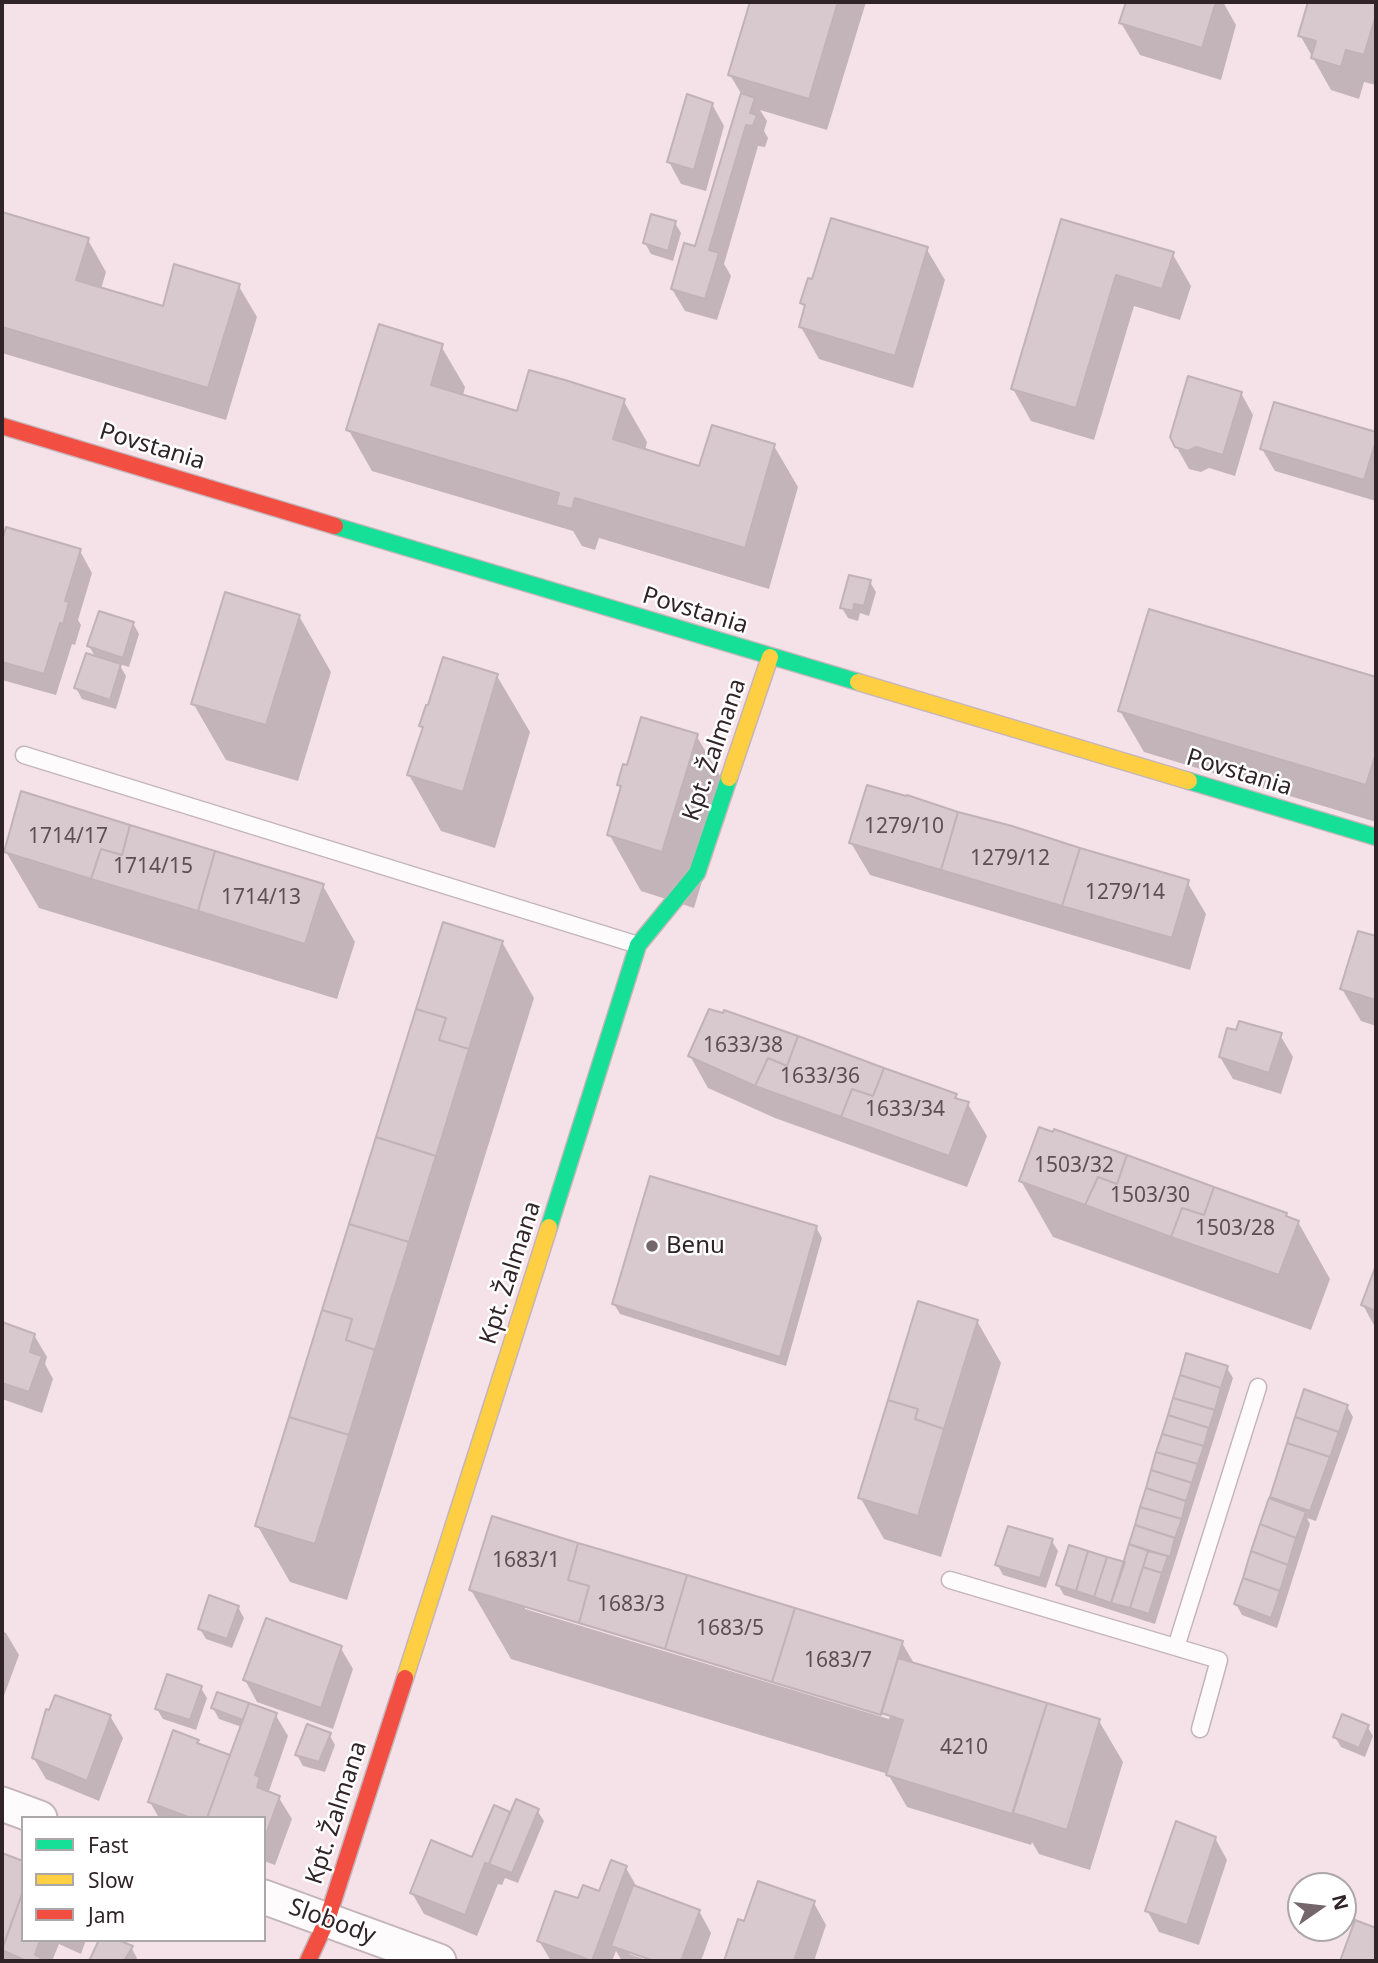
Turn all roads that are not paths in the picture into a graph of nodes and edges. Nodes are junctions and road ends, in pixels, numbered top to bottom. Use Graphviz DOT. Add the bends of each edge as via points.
graph roads {
  1 [pos="2,426"];
  2 [pos="770,657"];
  3 [pos="23,755"];
  4 [pos="1376,837"];
  5 [pos="638,945"];
  6 [pos="1258,1387"];
  7 [pos="950,1580"];
  8 [pos="1177,1647"];
  9 [pos="1200,1729"];
  10 [pos="2,1804"];
  11 [pos="35,1816"];
  12 [pos="266,1898"];
  13 [pos="327,1920"];
  14 [pos="308,1961"];
  15 [pos="439,1961"];
  1 -- 2 [label="street, Povstania"];
  2 -- 4 [label="street, Povstania"];
  2 -- 5 [label="street, Kpt. Žalmana" via="697,873"];
  3 -- 5 [label="lane"];
  5 -- 13 [label="street, Kpt. Žalmana"];
  6 -- 8 [label="lane"];
  7 -- 8 [label="lane"];
  8 -- 9 [label="lane" via="1219,1660"];
  10 -- 11 [label="street"];
  12 -- 13 [label="street, Slobody"];
  13 -- 14 [label="street, Kpt. Žalmana"];
  13 -- 15 [label="street, Slobody"];
}
